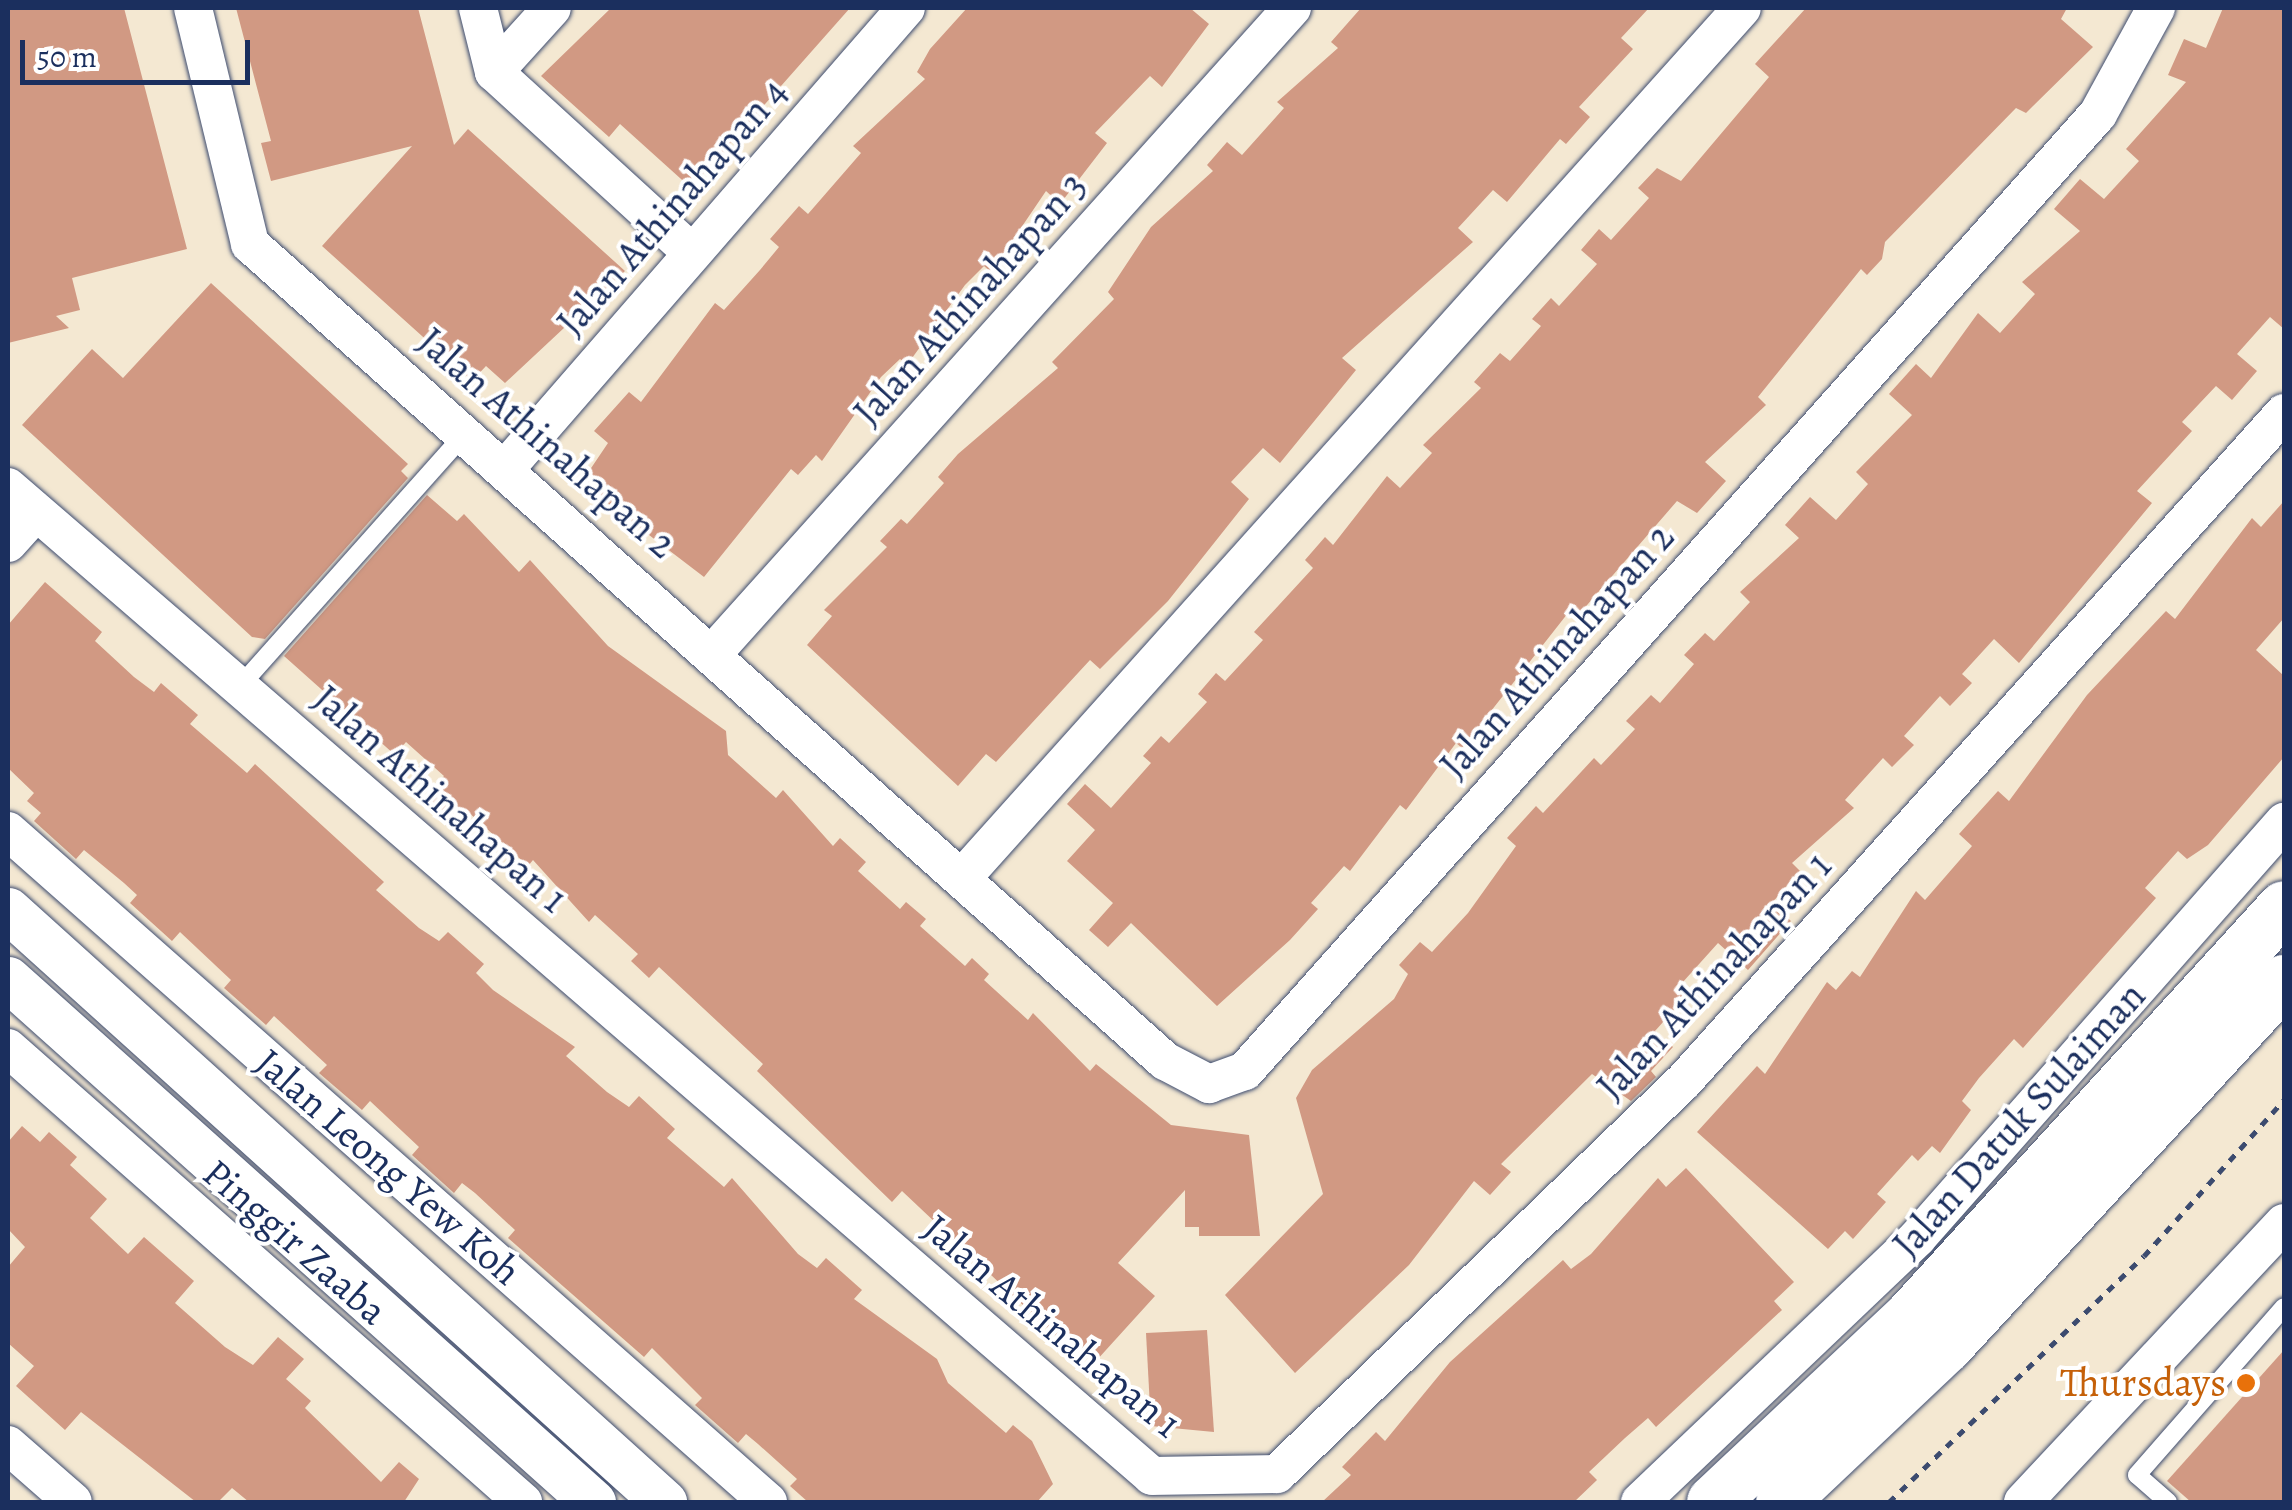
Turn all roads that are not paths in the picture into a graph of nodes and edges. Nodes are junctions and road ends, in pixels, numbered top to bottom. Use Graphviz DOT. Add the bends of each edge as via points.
graph roads {
  1 [pos="194,8"];
  2 [pos="478,8"];
  3 [pos="552,8"];
  4 [pos="906,8"];
  5 [pos="1292,8"];
  6 [pos="1742,8"];
  7 [pos="2156,8"];
  8 [pos="494,72"];
  9 [pos="692,253"];
  10 [pos="2284,413"];
  11 [pos="466,432"];
  12 [pos="507,466"];
  13 [pos="8,488"];
  14 [pos="35,513"];
  15 [pos="8,543"];
  16 [pos="715,652"];
  17 [pos="240,686"];
  18 [pos="2284,822"];
  19 [pos="8,831"];
  20 [pos="962,878"];
  21 [pos="2284,907"];
  22 [pos="8,910"];
  23 [pos="8,979"];
  24 [pos="2284,981"];
  25 [pos="8,1048"];
  26 [pos="2284,1222"];
  27 [pos="2284,1307"];
  28 [pos="1761,1425"];
  29 [pos="8,1445"];
  30 [pos="72,1502"];
  31 [pos="523,1502"];
  32 [pos="593,1502"];
  33 [pos="664,1502"];
  34 [pos="768,1502"];
  35 [pos="1640,1502"];
  36 [pos="1713,1502"];
  37 [pos="1782,1502"];
  38 [pos="2023,1502"];
  39 [pos="2168,1502"];
  1 -- 11 [label="street, Jalan Athinahapan 2" via="250,244"];
  2 -- 8 [label="street"];
  3 -- 8 [label="street"];
  4 -- 9 [label="street, Jalan Athinahapan 4"];
  5 -- 16 [label="street, Jalan Athinahapan 3"];
  6 -- 20 [label="street"];
  7 -- 20 [label="street, Jalan Athinahapan 2" via="2098,114 1245,1072 1210,1084 1165,1061"];
  8 -- 9 [label="street"];
  9 -- 12 [label="street, Jalan Athinahapan 4"];
  10 -- 17 [label="street, Jalan Athinahapan 1" via="1684,1081 1278,1474 1152,1476"];
  11 -- 12 [label="street, Jalan Athinahapan 2"];
  11 -- 17 [label="lane"];
  12 -- 16 [label="street, Jalan Athinahapan 2"];
  13 -- 14 [label="street, Jalan Athinahapan 1"];
  14 -- 15 [label="street"];
  14 -- 17 [label="street, Jalan Athinahapan 1"];
  16 -- 20 [label="street, Jalan Athinahapan 2"];
  18 -- 28 [label="street, Jalan Datuk Sulaiman"];
  19 -- 34 [label="street, Jalan Leong Yew Koh"];
  21 -- 28 [label="main road, Jalan Datuk Sulaiman" via="1908,1318"];
  22 -- 33 [label="street, Jalan Leong Yew Koh"];
  23 -- 32 [label="street"];
  24 -- 37 [label="main road" via="1947,1346"];
  25 -- 31 [label="street, Pinggir Zaaba"];
  26 -- 38 [label="street"];
  27 -- 39 [label="lane" via="2137,1475"];
  28 -- 35 [label="street, Jalan Datuk Sulaiman"];
  28 -- 36 [label="main road, Jalan Datuk Sulaiman"];
  29 -- 30 [label="street"];
}
